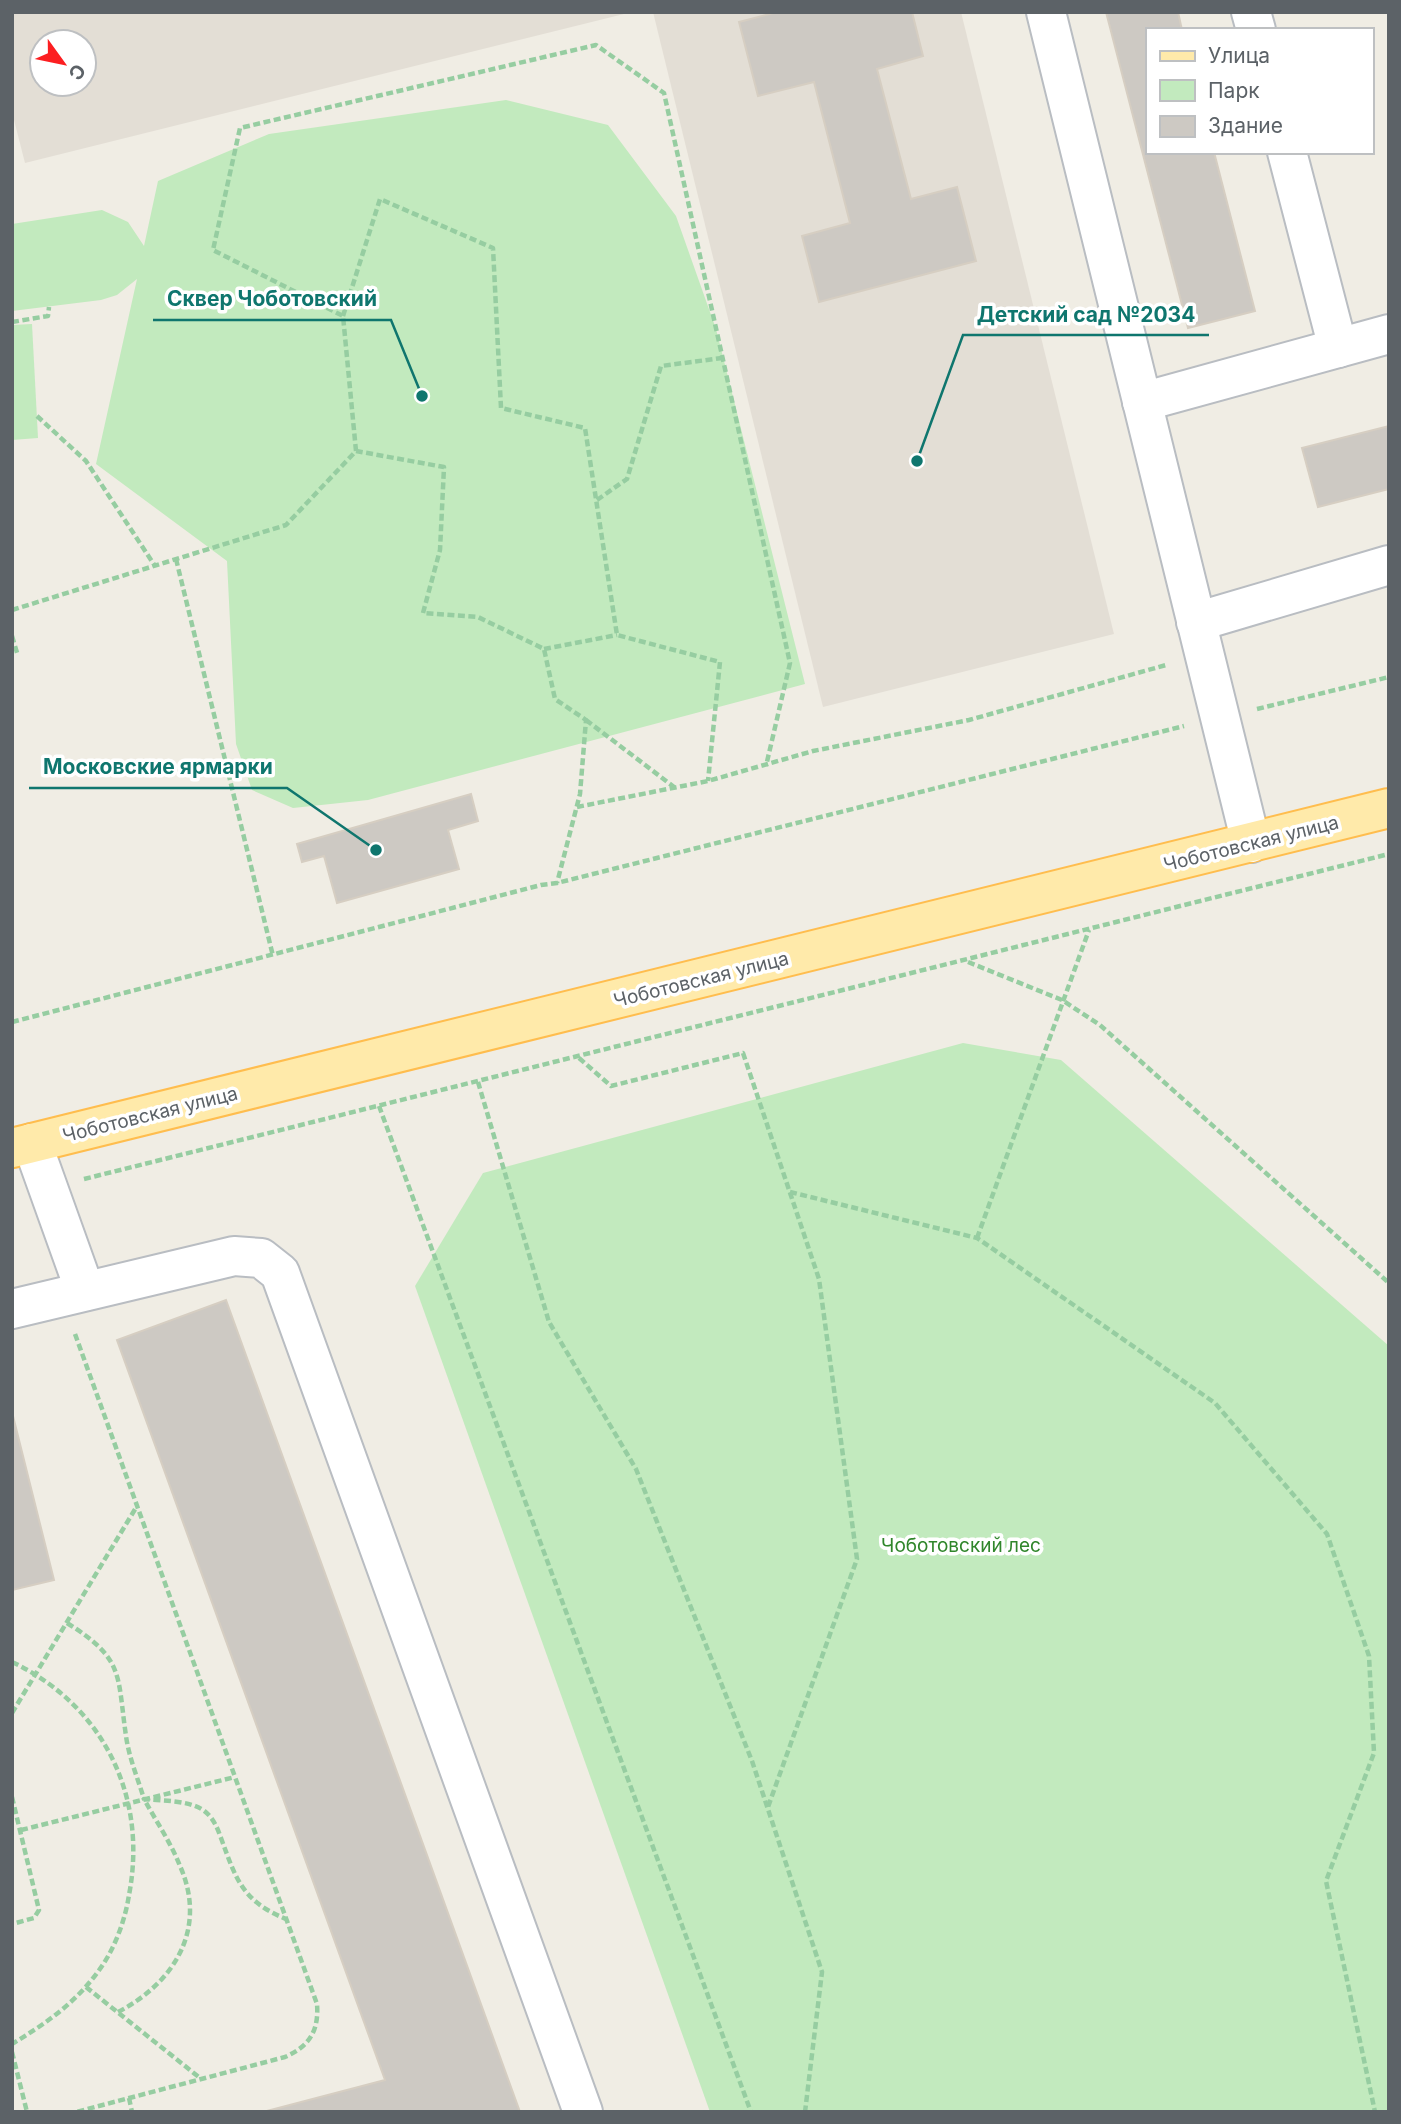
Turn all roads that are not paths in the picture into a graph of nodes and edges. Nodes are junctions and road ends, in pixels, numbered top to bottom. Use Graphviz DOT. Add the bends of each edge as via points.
graph roads {
  1 [pos="1046,12"];
  2 [pos="1288,154"];
  3 [pos="1389,334"];
  4 [pos="1338,348"];
  5 [pos="1142,402"];
  6 [pos="1389,565"];
  7 [pos="1200,638"];
  8 [pos="1389,808"];
  9 [pos="1251,843"];
  10 [pos="22,1146"];
  11 [pos="85,1291"];
  12 [pos="12,1310"];
  13 [pos="583,2112"];
  1 -- 5 [label="lane"];
  2 -- 4 [label="lane"];
  3 -- 4 [label="lane"];
  4 -- 5 [label="lane"];
  5 -- 7 [label="lane"];
  6 -- 7 [label="lane"];
  7 -- 9 [label="lane"];
  8 -- 9 [label="main road, Чоботовская улица"];
  9 -- 10 [label="main road, Чоботовская улица"];
  10 -- 11 [label="lane" via="47,1188"];
  11 -- 12 [label="lane"];
  11 -- 13 [label="lane" via="249,1254 281,1273"];
}
